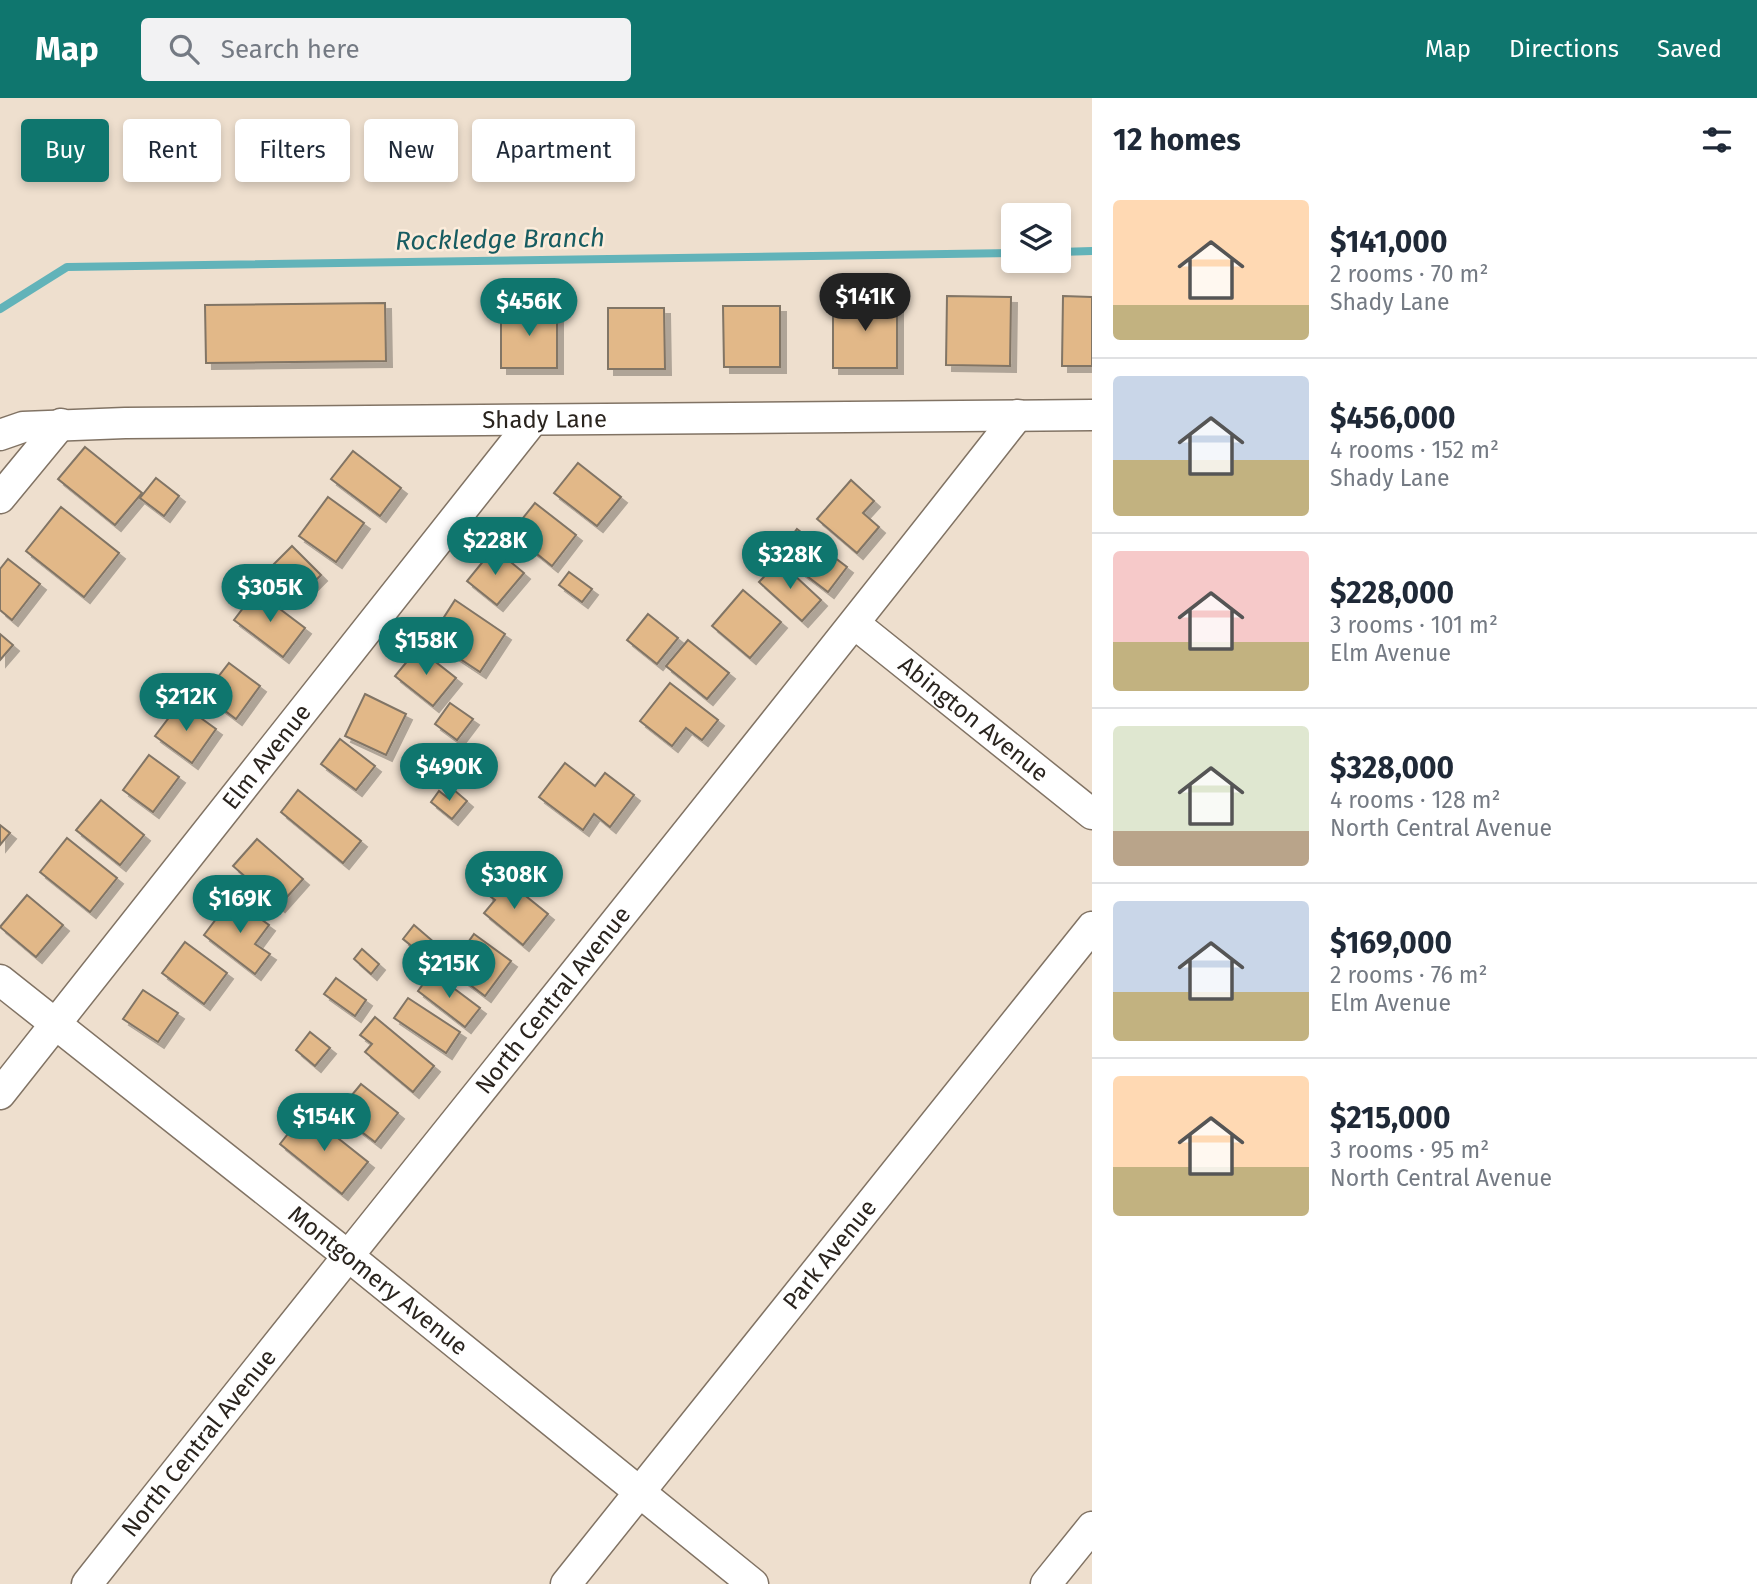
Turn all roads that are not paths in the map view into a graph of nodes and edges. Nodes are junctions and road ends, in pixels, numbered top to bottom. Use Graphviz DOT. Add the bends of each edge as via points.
graph roads {
  1 [pos="1018,415"];
  2 [pos="1092,415"];
  3 [pos="533,420"];
  4 [pos="61,424"];
  5 [pos="0,435"];
  6 [pos="0,498"];
  7 [pos="855,624"];
  8 [pos="1092,814"];
  9 [pos="1092,927"];
  10 [pos="0,980"];
  11 [pos="56,1026"];
  12 [pos="0,1094"];
  13 [pos="347,1255"];
  14 [pos="639,1492"];
  15 [pos="1092,1527"];
  16 [pos="87,1584"];
  17 [pos="566,1584"];
  18 [pos="753,1584"];
  19 [pos="1046,1584"];
  1 -- 2 [label="street, Shady Lane"];
  1 -- 3 [label="street, Shady Lane"];
  1 -- 7 [label="street, North Central Avenue"];
  3 -- 4 [label="street, Shady Lane"];
  3 -- 11 [label="street, Elm Avenue"];
  4 -- 5 [label="street, Shady Lane" via="23,427"];
  4 -- 6 [label="street"];
  7 -- 8 [label="street, Abington Avenue"];
  7 -- 13 [label="street, North Central Avenue"];
  9 -- 14 [label="street, Park Avenue"];
  10 -- 11 [label="street, Montgomery Avenue"];
  11 -- 12 [label="street, Elm Avenue"];
  11 -- 13 [label="street, Montgomery Avenue"];
  13 -- 14 [label="street, Montgomery Avenue"];
  13 -- 16 [label="street, North Central Avenue"];
  14 -- 17 [label="street, Park Avenue"];
  14 -- 18 [label="street, Montgomery Avenue"];
  15 -- 19 [label="street"];
}
